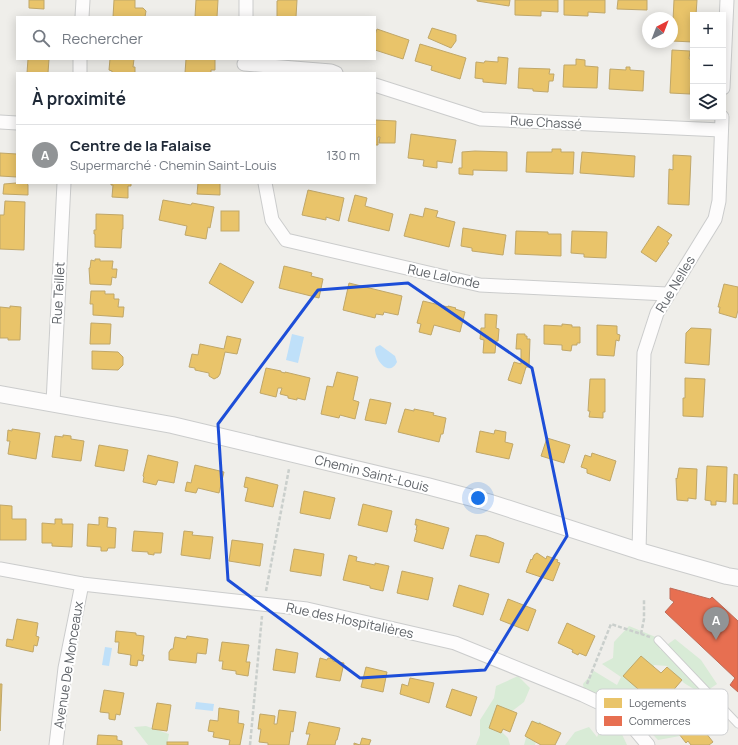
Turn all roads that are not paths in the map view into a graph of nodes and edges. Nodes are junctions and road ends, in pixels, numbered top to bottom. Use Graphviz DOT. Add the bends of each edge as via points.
graph roads {
  1 [pos="83,0"];
  2 [pos="246,0"];
  3 [pos="727,0"];
  4 [pos="82,16"];
  5 [pos="246,16"];
  6 [pos="80,60"];
  7 [pos="245,65"];
  8 [pos="80,72"];
  9 [pos="334,72"];
  10 [pos="723,84"];
  11 [pos="376,85"];
  12 [pos="0,122"];
  13 [pos="16,123"];
  14 [pos="722,123"];
  15 [pos="64,184"];
  16 [pos="265,184"];
  17 [pos="667,294"];
  18 [pos="0,394"];
  19 [pos="53,403"];
  20 [pos="639,551"];
  21 [pos="0,570"];
  22 [pos="738,578"];
  23 [pos="82,584"];
  24 [pos="658,640"];
  25 [pos="705,689"];
  26 [pos="596,701"];
  27 [pos="728,714"];
  28 [pos="738,724"];
  29 [pos="640,735"];
  30 [pos="56,745"];
  31 [pos="648,745"];
  1 -- 4 [label="street"];
  2 -- 5 [label="street"];
  3 -- 10 [label="street"];
  6 -- 8 [label="street"];
  7 -- 9 [label="street"];
  11 -- 14 [label="street, Rue Chassé" via="481,119"];
  12 -- 13 [label="street"];
  14 -- 17 [label="street, Rue Nelles" via="719,201 715,219"];
  15 -- 19 [label="street, Rue Teillet"];
  16 -- 17 [label="street, Rue Lalonde" via="272,220 286,240 480,285"];
  17 -- 20 [label="street, Rue Nelles" via="657,313 644,354"];
  18 -- 19 [label="street, Chemin Saint-Louis"];
  19 -- 20 [label="street, Chemin Saint-Louis" via="172,425 419,484 491,503"];
  20 -- 22 [label="street, Chemin Saint-Louis"];
  21 -- 23 [label="street, Rue des Hospitalières"];
  23 -- 26 [label="street, Rue des Hospitalières" via="307,609 455,643"];
  23 -- 30 [label="street, Avenue De Monceaux" via="65,668"];
  24 -- 25 [label="lane"];
  27 -- 28 [label="lane"];
  29 -- 31 [label="street, Rue des Hospitalières"];
}
